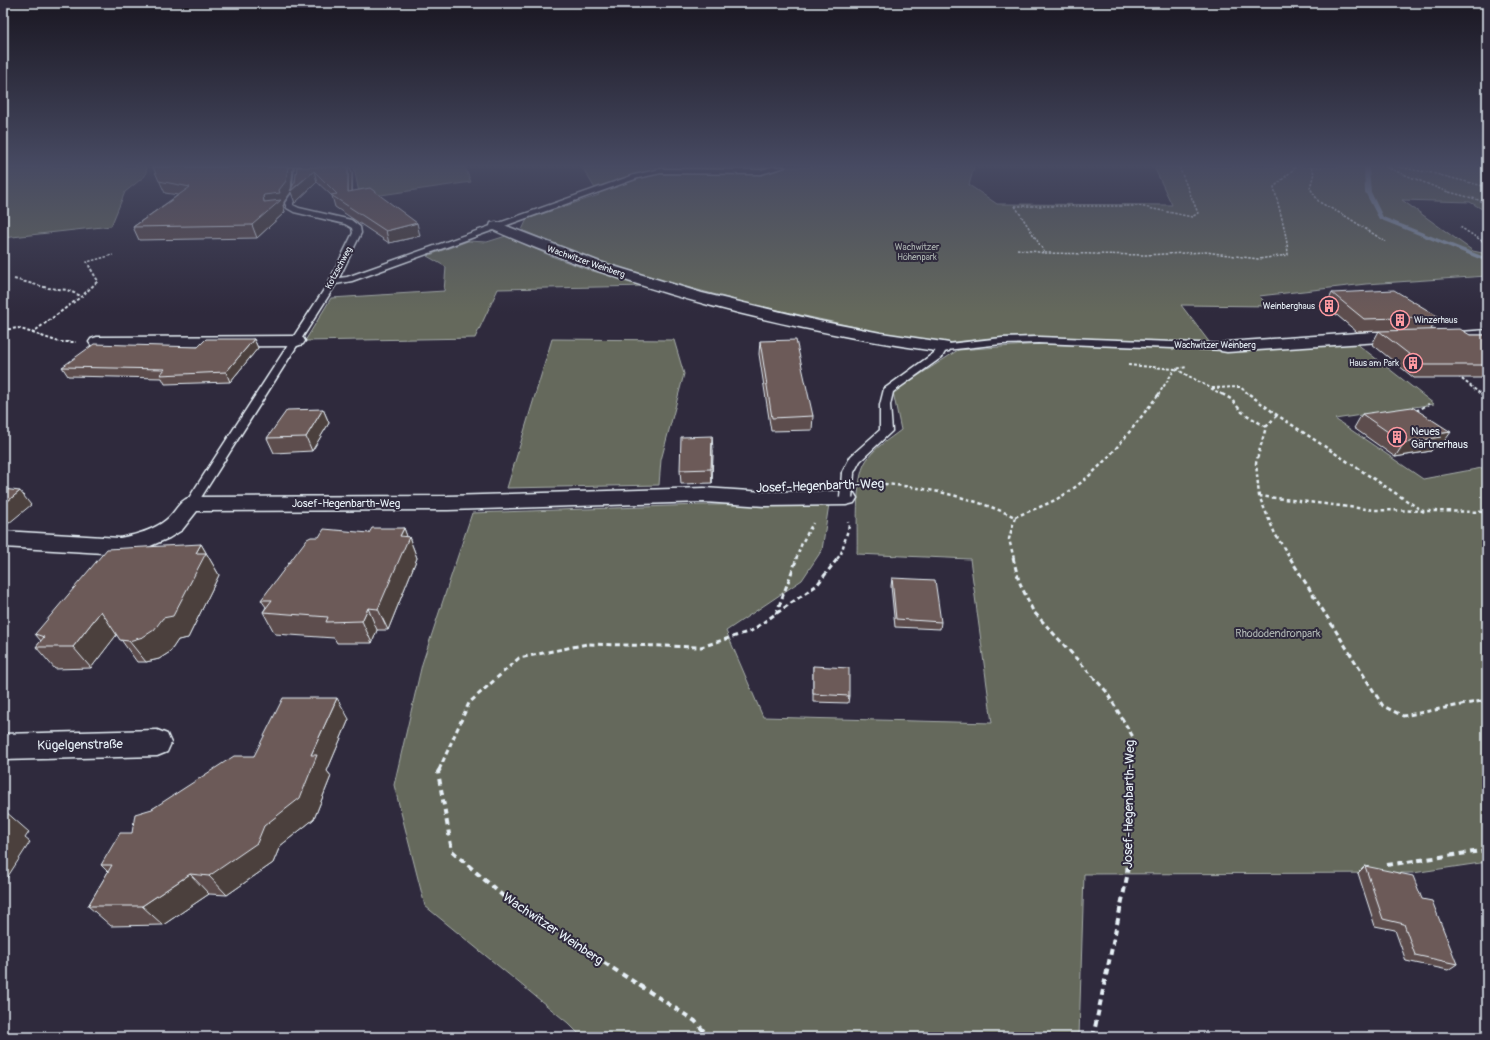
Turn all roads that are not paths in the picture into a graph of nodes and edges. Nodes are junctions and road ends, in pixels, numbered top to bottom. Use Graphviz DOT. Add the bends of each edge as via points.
graph roads {
  1 [pos="321,216"];
  2 [pos="526,216"];
  3 [pos="496,226"];
  4 [pos="333,282"];
  5 [pos="1487,335"];
  6 [pos="1418,336"];
  7 [pos="1441,336"];
  8 [pos="297,341"];
  9 [pos="97,342"];
  10 [pos="943,347"];
  11 [pos="1226,347"];
  12 [pos="846,498"];
  13 [pos="191,504"];
  14 [pos="3,539"];
  15 [pos="157,743"];
  16 [pos="3,747"];
  1 -- 4 [label="lane, Kotzschweg" via="348,222 356,227 357,233"];
  2 -- 3 [label="lane"];
  3 -- 4 [label="lane" via="349,279"];
  3 -- 10 [label="street, Wachwitzer Weinberg" via="551,250 597,266 743,308 890,341"];
  4 -- 8 [label="lane, Kotzschweg"];
  5 -- 7 [label="street"];
  6 -- 11 [label="street, Wachwitzer Weinberg"];
  8 -- 9 [label="street"];
  8 -- 13 [label="lane, Kotzschweg"];
  10 -- 11 [label="lane, Wachwitzer Weinberg" via="1038,340"];
  10 -- 12 [label="lane, bridge" via="938,355 888,390 885,405 886,431 855,459 848,473"];
  12 -- 13 [label="street, Josef-Hegenbarth-Weg" via="765,499 704,495 448,503"];
  13 -- 14 [label="street" via="174,525 161,533 140,542 120,546"];
  15 -- 16 [label="street, Kügelgenstraße"];
}
